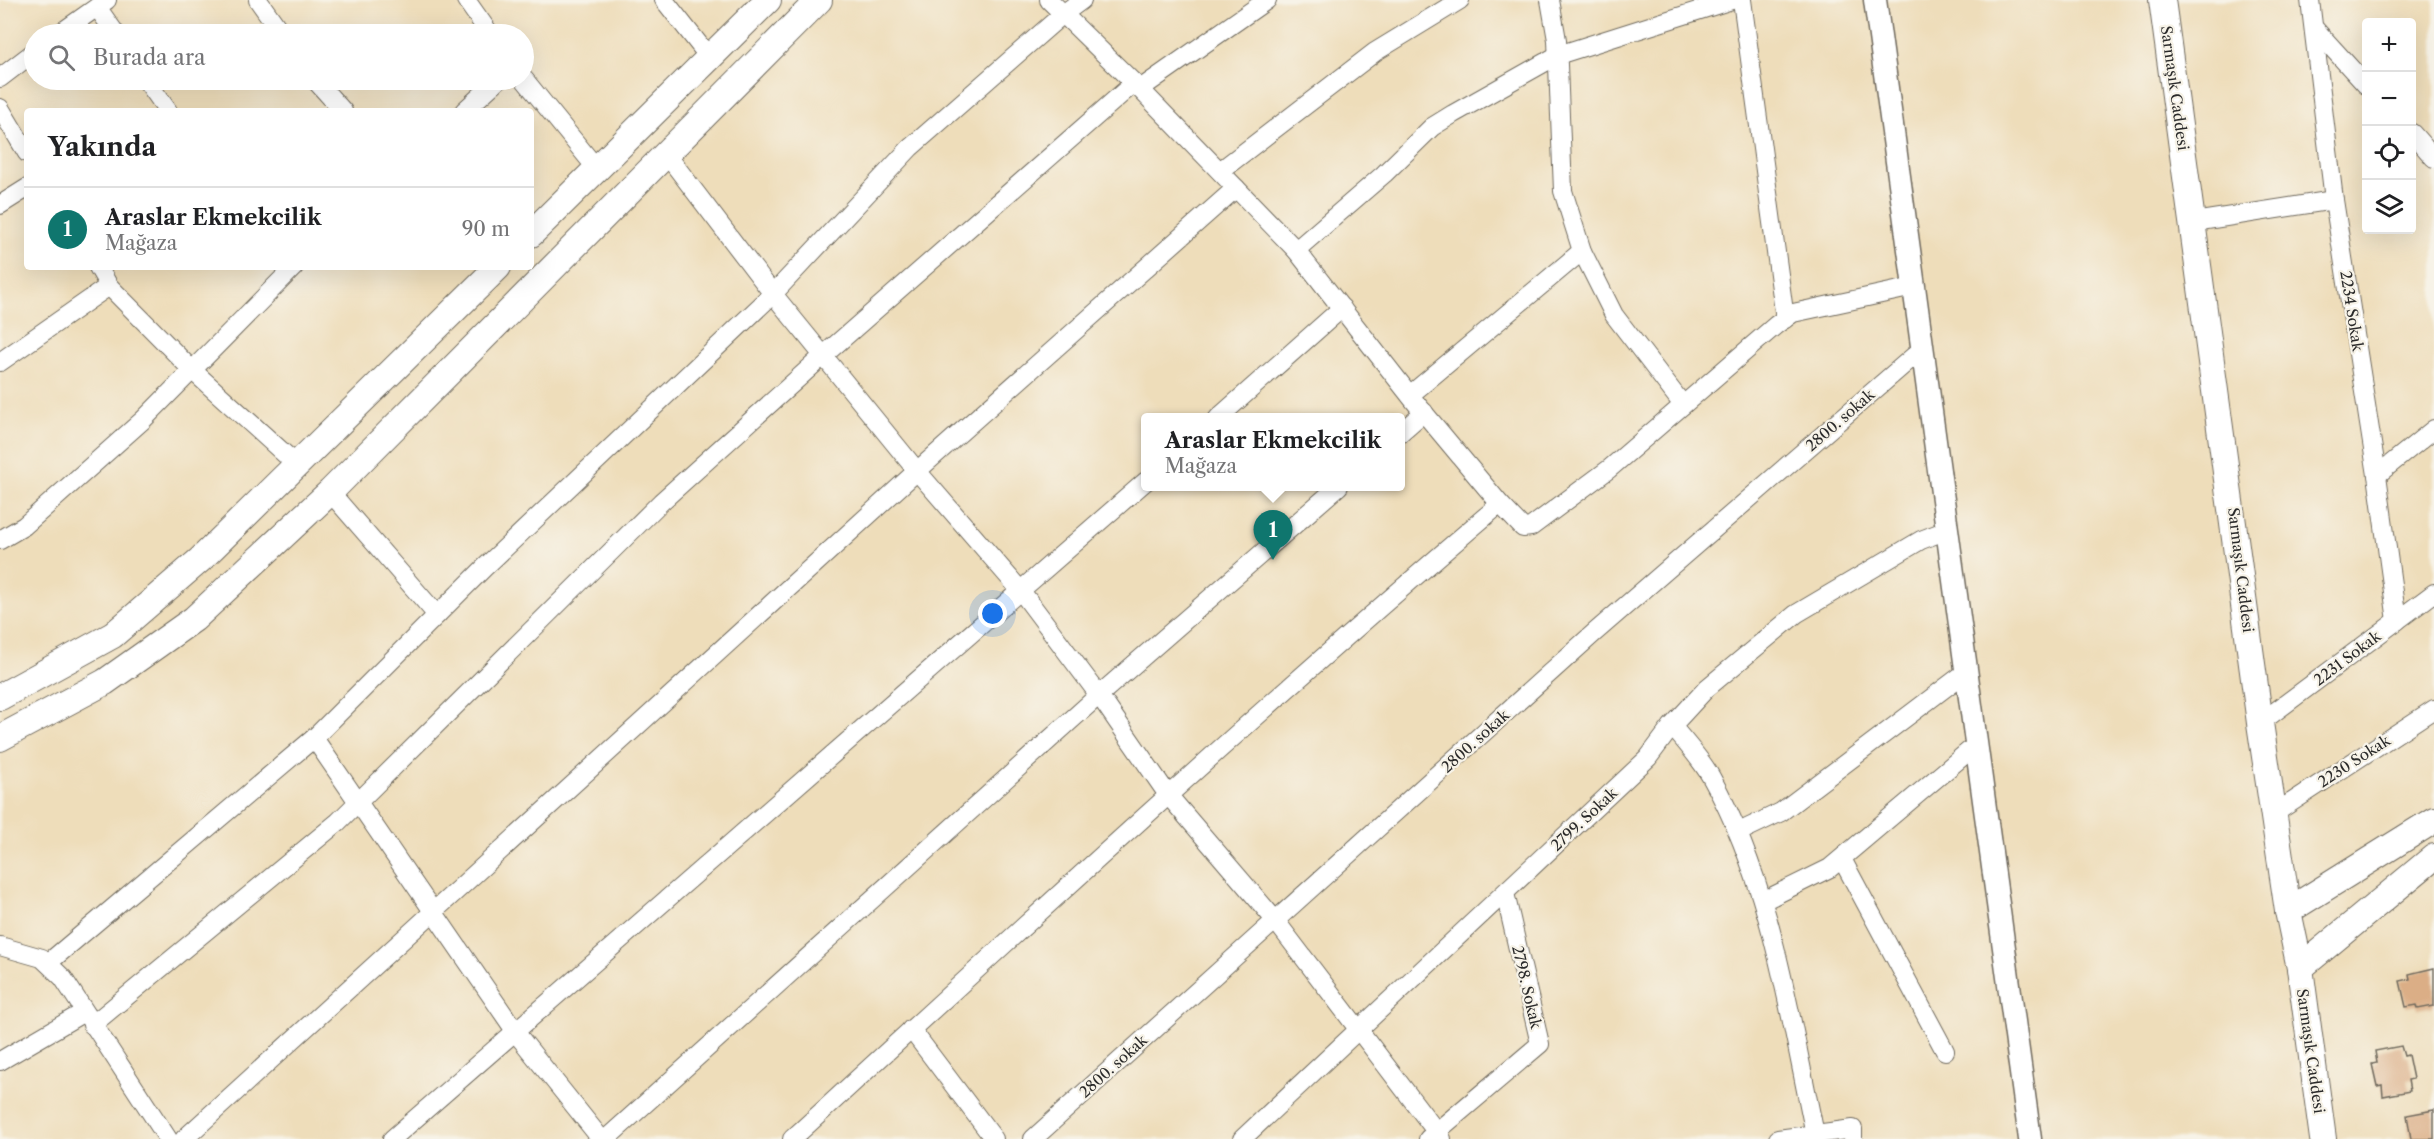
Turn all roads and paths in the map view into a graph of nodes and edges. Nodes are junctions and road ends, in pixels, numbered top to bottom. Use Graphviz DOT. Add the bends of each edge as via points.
graph roads {
  1 [pos="258,0"];
  2 [pos="466,0"];
  3 [pos="664,0"];
  4 [pos="768,0"];
  5 [pos="819,0"];
  6 [pos="1049,0"];
  7 [pos="1082,0"];
  8 [pos="1267,0"];
  9 [pos="1460,0"];
  10 [pos="1550,0"];
  11 [pos="1732,0"];
  12 [pos="1742,0"];
  13 [pos="1875,0"];
  14 [pos="2162,0"];
  15 [pos="2310,0"];
  16 [pos="102,4"];
  17 [pos="1062,14"];
  18 [pos="73,24"];
  19 [pos="111,24"];
  20 [pos="275,24"];
  21 [pos="483,24"];
  22 [pos="2315,29"];
  23 [pos="1558,55"];
  24 [pos="710,57"];
  25 [pos="24,60"];
  26 [pos="0,78"];
  27 [pos="2362,80"];
  28 [pos="1137,86"];
  29 [pos="153,90"];
  30 [pos="324,90"];
  31 [pos="487,90"];
  32 [pos="533,90"];
  33 [pos="0,108"];
  34 [pos="166,108"];
  35 [pos="340,108"];
  36 [pos="468,108"];
  37 [pos="2416,138"];
  38 [pos="24,148"];
  39 [pos="667,156"];
  40 [pos="2434,158"];
  41 [pos="597,169"];
  42 [pos="1220,171"];
  43 [pos="1236,188"];
  44 [pos="24,190"];
  45 [pos="2334,200"];
  46 [pos="0,206"];
  47 [pos="2194,222"];
  48 [pos="534,231"];
  49 [pos="1296,250"];
  50 [pos="1582,251"];
  51 [pos="100,270"];
  52 [pos="286,270"];
  53 [pos="495,270"];
  54 [pos="109,286"];
  55 [pos="1914,287"];
  56 [pos="773,294"];
  57 [pos="1342,308"];
  58 [pos="1785,319"];
  59 [pos="1922,349"];
  60 [pos="824,355"];
  61 [pos="0,362"];
  62 [pos="192,370"];
  63 [pos="1410,395"];
  64 [pos="1683,405"];
  65 [pos="1424,412"];
  66 [pos="1223,413"];
  67 [pos="1405,429"];
  68 [pos="2434,429"];
  69 [pos="298,466"];
  70 [pos="917,471"];
  71 [pos="2377,475"];
  72 [pos="1141,485"];
  73 [pos="1333,491"];
  74 [pos="330,492"];
  75 [pos="1500,504"];
  76 [pos="1947,530"];
  77 [pos="0,540"];
  78 [pos="1021,591"];
  79 [pos="2434,593"];
  80 [pos="437,615"];
  81 [pos="2397,621"];
  82 [pos="1966,672"];
  83 [pos="1099,695"];
  84 [pos="0,697"];
  85 [pos="2434,708"];
  86 [pos="2260,723"];
  87 [pos="1672,726"];
  88 [pos="0,738"];
  89 [pos="314,738"];
  90 [pos="1976,745"];
  91 [pos="1168,795"];
  92 [pos="360,801"];
  93 [pos="2275,813"];
  94 [pos="2434,820"];
  95 [pos="1739,832"];
  96 [pos="2434,856"];
  97 [pos="1842,860"];
  98 [pos="1505,893"];
  99 [pos="1763,901"];
  100 [pos="433,911"];
  101 [pos="2288,911"];
  102 [pos="1275,920"];
  103 [pos="0,946"];
  104 [pos="48,963"];
  105 [pos="2300,968"];
  106 [pos="88,1018"];
  107 [pos="911,1029"];
  108 [pos="516,1030"];
  109 [pos="1359,1030"];
  110 [pos="1945,1051"];
  111 [pos="0,1061"];
  112 [pos="1815,1134"];
  113 [pos="985,1136"];
  114 [pos="1435,1136"];
  115 [pos="168,1139"];
  116 [pos="184,1139"];
  117 [pos="392,1139"];
  118 [pos="601,1139"];
  119 [pos="606,1139"];
  120 [pos="792,1139"];
  121 [pos="1033,1139"];
  122 [pos="1242,1139"];
  123 [pos="1778,1139"];
  124 [pos="1854,1139"];
  125 [pos="2030,1139"];
  126 [pos="2323,1139"];
  1 -- 20 [label="street"];
  2 -- 21 [label="street"];
  3 -- 24 [label="street"];
  4 -- 24 [label="main road"];
  5 -- 39 [label="main road"];
  6 -- 17 [label="street"];
  7 -- 17 [label="street"];
  8 -- 28 [label="street"];
  9 -- 42 [label="street" via="1375,52"];
  10 -- 23 [label="street"];
  11 -- 23 [label="street"];
  12 -- 58 [label="street"];
  13 -- 55 [label="street"];
  14 -- 47 [label="main road, Sarmaşık Caddesi"];
  15 -- 22 [label="street, 2234 Sokak"];
  16 -- 18 [label="street"];
  16 -- 19 [label="street"];
  17 -- 28 [label="street"];
  17 -- 56 [label="street" via="910,148"];
  22 -- 27 [label="street"];
  22 -- 45 [label="street, 2234 Sokak"];
  23 -- 49 [label="street" via="1432,127"];
  23 -- 50 [label="street" via="1563,192"];
  24 -- 41 [label="main road"];
  25 -- 26 [label="street"];
  28 -- 42 [label="street"];
  28 -- 60 [label="street"];
  29 -- 34 [label="street"];
  30 -- 35 [label="street"];
  31 -- 36 [label="street"];
  32 -- 41 [label="street"];
  33 -- 38 [label="street"];
  37 -- 40 [label="street"];
  39 -- 56 [label="street"];
  39 -- 74 [label="main road"];
  41 -- 48 [label="main road"];
  42 -- 43 [label="street"];
  43 -- 49 [label="street"];
  43 -- 70 [label="street"];
  44 -- 46 [label="street"];
  45 -- 47 [label="street"];
  45 -- 71 [label="street, 2234 Sokak"];
  47 -- 86 [label="main road, Sarmaşık Caddesi"];
  49 -- 57 [label="street"];
  50 -- 63 [label="street"];
  50 -- 64 [label="street" via="1614,315"];
  51 -- 54 [label="street"];
  52 -- 62 [label="street"];
  53 -- 69 [label="main road"];
  54 -- 61 [label="street"];
  54 -- 62 [label="street"];
  55 -- 58 [label="street" via="1793,313"];
  55 -- 59 [label="street"];
  56 -- 60 [label="street"];
  56 -- 80 [label="street"];
  57 -- 63 [label="street"];
  57 -- 66 [label="street"];
  58 -- 64 [label="street"];
  59 -- 76 [label="street"];
  59 -- 102 [label="street, 2800. sokak" via="1688,550"];
  60 -- 70 [label="street"];
  60 -- 92 [label="street" via="661,502"];
  62 -- 69 [label="street"];
  62 -- 77 [label="street" via="143,420 24,526"];
  63 -- 65 [label="street"];
  64 -- 75 [label="street" via="1609,469 1531,528 1523,528"];
  65 -- 67 [label="street"];
  65 -- 75 [label="street"];
  68 -- 71 [label="street"];
  69 -- 84 [label="main road" via="201,559 112,634"];
  70 -- 78 [label="street"];
  70 -- 100 [label="street"];
  71 -- 81 [label="street, 2234 Sokak"];
  72 -- 78 [label="street"];
  73 -- 83 [label="street"];
  74 -- 80 [label="street"];
  74 -- 88 [label="main road" via="194,619 105,682"];
  75 -- 91 [label="street"];
  76 -- 82 [label="street"];
  76 -- 87 [label="street, 2799. Sokak" via="1921,540 1796,614 1707,688"];
  78 -- 83 [label="street"];
  78 -- 108 [label="street"];
  79 -- 81 [label="street, 2231 Sokak"];
  80 -- 89 [label="street"];
  81 -- 86 [label="street, 2231 Sokak"];
  82 -- 90 [label="street"];
  82 -- 95 [label="street" via="1781,812"];
  83 -- 91 [label="street"];
  83 -- 119 [label="street"];
  85 -- 93 [label="street, 2230 Sokak"];
  86 -- 93 [label="main road, Sarmaşık Caddesi"];
  87 -- 95 [label="street" via="1710,774"];
  87 -- 98 [label="street, 2799. Sokak" via="1648,758"];
  89 -- 92 [label="street"];
  89 -- 104 [label="street"];
  90 -- 97 [label="street"];
  90 -- 125 [label="street"];
  91 -- 102 [label="street"];
  91 -- 107 [label="street"];
  92 -- 100 [label="street"];
  92 -- 106 [label="street"];
  93 -- 101 [label="main road, Sarmaşık Caddesi"];
  94 -- 101 [label="main road"];
  95 -- 99 [label="street"];
  96 -- 105 [label="main road"];
  97 -- 99 [label="street"];
  97 -- 110 [label="street"];
  98 -- 109 [label="street, 2799. Sokak"];
  98 -- 114 [label="street, 2798. Sokak" via="1540,1044"];
  99 -- 112 [label="street"];
  100 -- 108 [label="street"];
  100 -- 116 [label="street"];
  101 -- 105 [label="main road, Sarmaşık Caddesi"];
  102 -- 109 [label="street"];
  102 -- 121 [label="street, 2800. sokak"];
  103 -- 104 [label="street"];
  104 -- 106 [label="street" via="63,978"];
  105 -- 126 [label="main road, Sarmaşık Caddesi"];
  106 -- 111 [label="street"];
  106 -- 115 [label="street"];
  107 -- 113 [label="street"];
  107 -- 120 [label="street"];
  108 -- 117 [label="street"];
  108 -- 118 [label="street"];
  109 -- 114 [label="street"];
  109 -- 122 [label="street, 2799. Sokak"];
  112 -- 123 [label="street"];
  112 -- 124 [label="street" via="1853,1129"];
}
